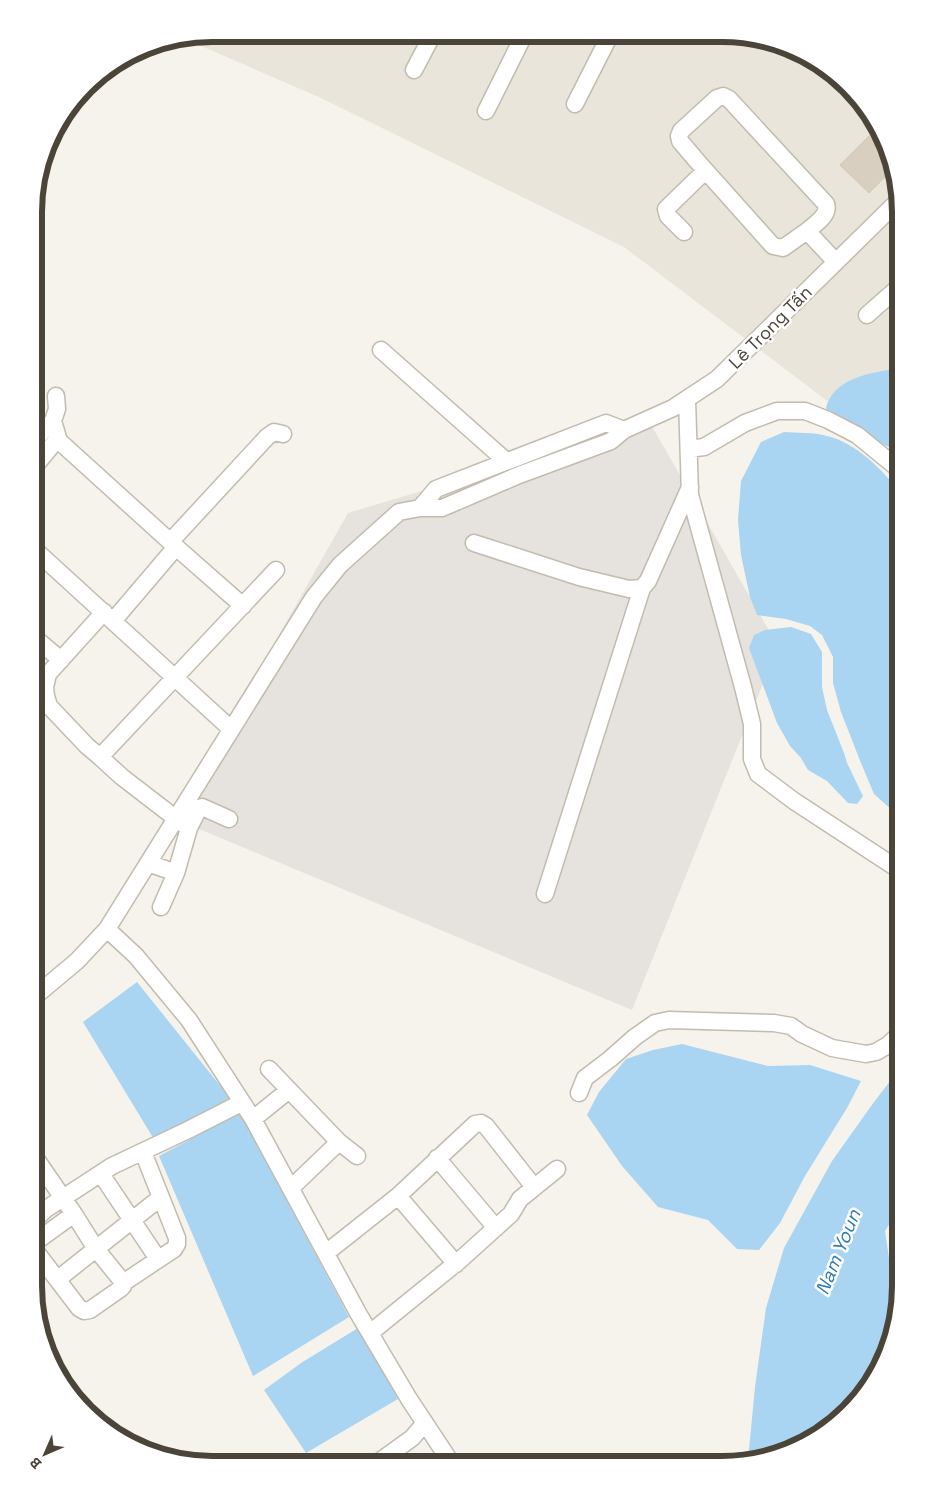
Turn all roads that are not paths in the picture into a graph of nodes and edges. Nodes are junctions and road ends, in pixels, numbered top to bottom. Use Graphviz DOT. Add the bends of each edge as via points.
graph roads {
  1 [pos="520,42"];
  2 [pos="605,42"];
  3 [pos="428,43"];
  4 [pos="414,70"];
  5 [pos="575,104"];
  6 [pos="486,111"];
  7 [pos="705,171"];
  8 [pos="892,207"];
  9 [pos="807,231"];
  10 [pos="684,232"];
  11 [pos="836,262"];
  12 [pos="892,293"];
  13 [pos="867,315"];
  14 [pos="382,350"];
  15 [pos="56,396"];
  16 [pos="687,399"];
  17 [pos="53,421"];
  18 [pos="624,430"];
  19 [pos="42,432"];
  20 [pos="283,434"];
  21 [pos="59,441"];
  22 [pos="689,449"];
  23 [pos="42,458"];
  24 [pos="506,461"];
  25 [pos="892,464"];
  26 [pos="690,486"];
  27 [pos="420,508"];
  28 [pos="474,543"];
  29 [pos="173,545"];
  30 [pos="42,556"];
  31 [pos="276,570"];
  32 [pos="642,588"];
  33 [pos="243,606"];
  34 [pos="109,616"];
  35 [pos="42,644"];
  36 [pos="61,660"];
  37 [pos="48,674"];
  38 [pos="175,677"];
  39 [pos="42,681"];
  40 [pos="231,729"];
  41 [pos="100,757"];
  42 [pos="229,819"];
  43 [pos="175,820"];
  44 [pos="189,828"];
  45 [pos="148,862"];
  46 [pos="892,865"];
  47 [pos="176,874"];
  48 [pos="545,894"];
  49 [pos="161,907"];
  50 [pos="108,929"];
  51 [pos="42,990"];
  52 [pos="892,1041"];
  53 [pos="269,1069"];
  54 [pos="289,1090"];
  55 [pos="579,1093"];
  56 [pos="241,1103"];
  57 [pos="253,1119"];
  58 [pos="339,1142"];
  59 [pos="143,1152"];
  60 [pos="356,1156"];
  61 [pos="437,1158"];
  62 [pos="42,1168"];
  63 [pos="557,1168"];
  64 [pos="101,1174"];
  65 [pos="291,1188"];
  66 [pos="534,1188"];
  67 [pos="398,1196"];
  68 [pos="63,1198"];
  69 [pos="160,1198"];
  70 [pos="42,1214"];
  71 [pos="74,1214"];
  72 [pos="132,1220"];
  73 [pos="496,1228"];
  74 [pos="42,1237"];
  75 [pos="96,1249"];
  76 [pos="326,1253"];
  77 [pos="42,1259"];
  78 [pos="158,1260"];
  79 [pos="456,1264"];
  80 [pos="58,1279"];
  81 [pos="123,1283"];
  82 [pos="370,1333"];
  83 [pos="425,1423"];
  84 [pos="387,1456"];
  85 [pos="447,1456"];
  1 -- 6 [label="street"];
  2 -- 5 [label="street"];
  3 -- 4 [label="street"];
  7 -- 9 [label="street" via="773,246 783,248"];
  7 -- 9 [label="street" via="679,136 717,98 726,97 826,204 826,213"];
  7 -- 10 [label="street" via="666,209 668,216"];
  8 -- 11 [label="street, Lê Trọng Tấn"];
  9 -- 11 [label="street"];
  11 -- 16 [label="street, Lê Trọng Tấn" via="717,379"];
  12 -- 13 [label="street"];
  14 -- 24 [label="street"];
  15 -- 17 [label="street" via="57,409"];
  16 -- 18 [label="street, Lê Trọng Tấn"];
  16 -- 22 [label="street"];
  17 -- 19 [label="street"];
  17 -- 21 [label="street"];
  18 -- 24 [label="street" via="606,424"];
  18 -- 27 [label="street, Lê Trọng Tấn" via="611,441 518,475 442,508"];
  20 -- 29 [label="street" via="274,432 267,437"];
  21 -- 23 [label="street"];
  21 -- 29 [label="street"];
  22 -- 25 [label="street" via="704,448 746,423 777,410 805,411 857,436"];
  22 -- 26 [label="street"];
  24 -- 27 [label="street" via="436,489"];
  26 -- 32 [label="street"];
  26 -- 46 [label="street" via="752,724 752,759 758,774"];
  27 -- 40 [label="street, Lê Trọng Tấn" via="399,512 340,565 314,597"];
  28 -- 32 [label="street" via="579,577 630,589"];
  29 -- 33 [label="street"];
  29 -- 34 [label="street"];
  30 -- 34 [label="street"];
  31 -- 33 [label="street"];
  32 -- 48 [label="street"];
  33 -- 38 [label="street"];
  34 -- 36 [label="street"];
  34 -- 38 [label="street"];
  35 -- 36 [label="street"];
  36 -- 37 [label="street"];
  37 -- 39 [label="street"];
  37 -- 41 [label="street" via="45,687 49,706"];
  38 -- 40 [label="street"];
  38 -- 41 [label="street"];
  40 -- 43 [label="street, Lê Trọng Tấn"];
  41 -- 43 [label="street"];
  42 -- 44 [label="street" via="202,807"];
  43 -- 44 [label="street"];
  43 -- 45 [label="street, Lê Trọng Tấn"];
  44 -- 47 [label="street"];
  45 -- 47 [label="street"];
  45 -- 50 [label="street, Lê Trọng Tấn"];
  47 -- 49 [label="street"];
  50 -- 51 [label="street, Lê Trọng Tấn"];
  50 -- 56 [label="street" via="136,956 188,1020"];
  52 -- 55 [label="street" via="876,1052 866,1054 832,1048 790,1026 774,1023 668,1020 655,1023 585,1078"];
  53 -- 54 [label="street"];
  54 -- 57 [label="street"];
  54 -- 58 [label="street"];
  56 -- 57 [label="street"];
  56 -- 59 [label="street"];
  57 -- 65 [label="street"];
  58 -- 60 [label="street"];
  58 -- 65 [label="street"];
  59 -- 64 [label="street"];
  59 -- 69 [label="street"];
  61 -- 66 [label="street" via="473,1125 481,1123"];
  61 -- 67 [label="street"];
  61 -- 73 [label="street"];
  62 -- 68 [label="street"];
  63 -- 66 [label="street"];
  64 -- 68 [label="street"];
  64 -- 72 [label="street"];
  65 -- 76 [label="street"];
  66 -- 73 [label="street" via="520,1199 511,1214"];
  67 -- 76 [label="street"];
  67 -- 79 [label="street"];
  68 -- 70 [label="street"];
  68 -- 71 [label="street"];
  69 -- 72 [label="street"];
  69 -- 78 [label="street" via="178,1241 174,1249"];
  71 -- 74 [label="street"];
  71 -- 75 [label="street"];
  72 -- 75 [label="street"];
  72 -- 78 [label="street"];
  73 -- 79 [label="street"];
  75 -- 80 [label="street"];
  75 -- 81 [label="street"];
  76 -- 82 [label="street"];
  77 -- 80 [label="street"];
  78 -- 81 [label="street"];
  79 -- 82 [label="street"];
  80 -- 81 [label="street" via="79,1308 87,1311 120,1289"];
  82 -- 83 [label="street"];
  83 -- 84 [label="street" via="412,1438"];
  83 -- 85 [label="street"];
}
